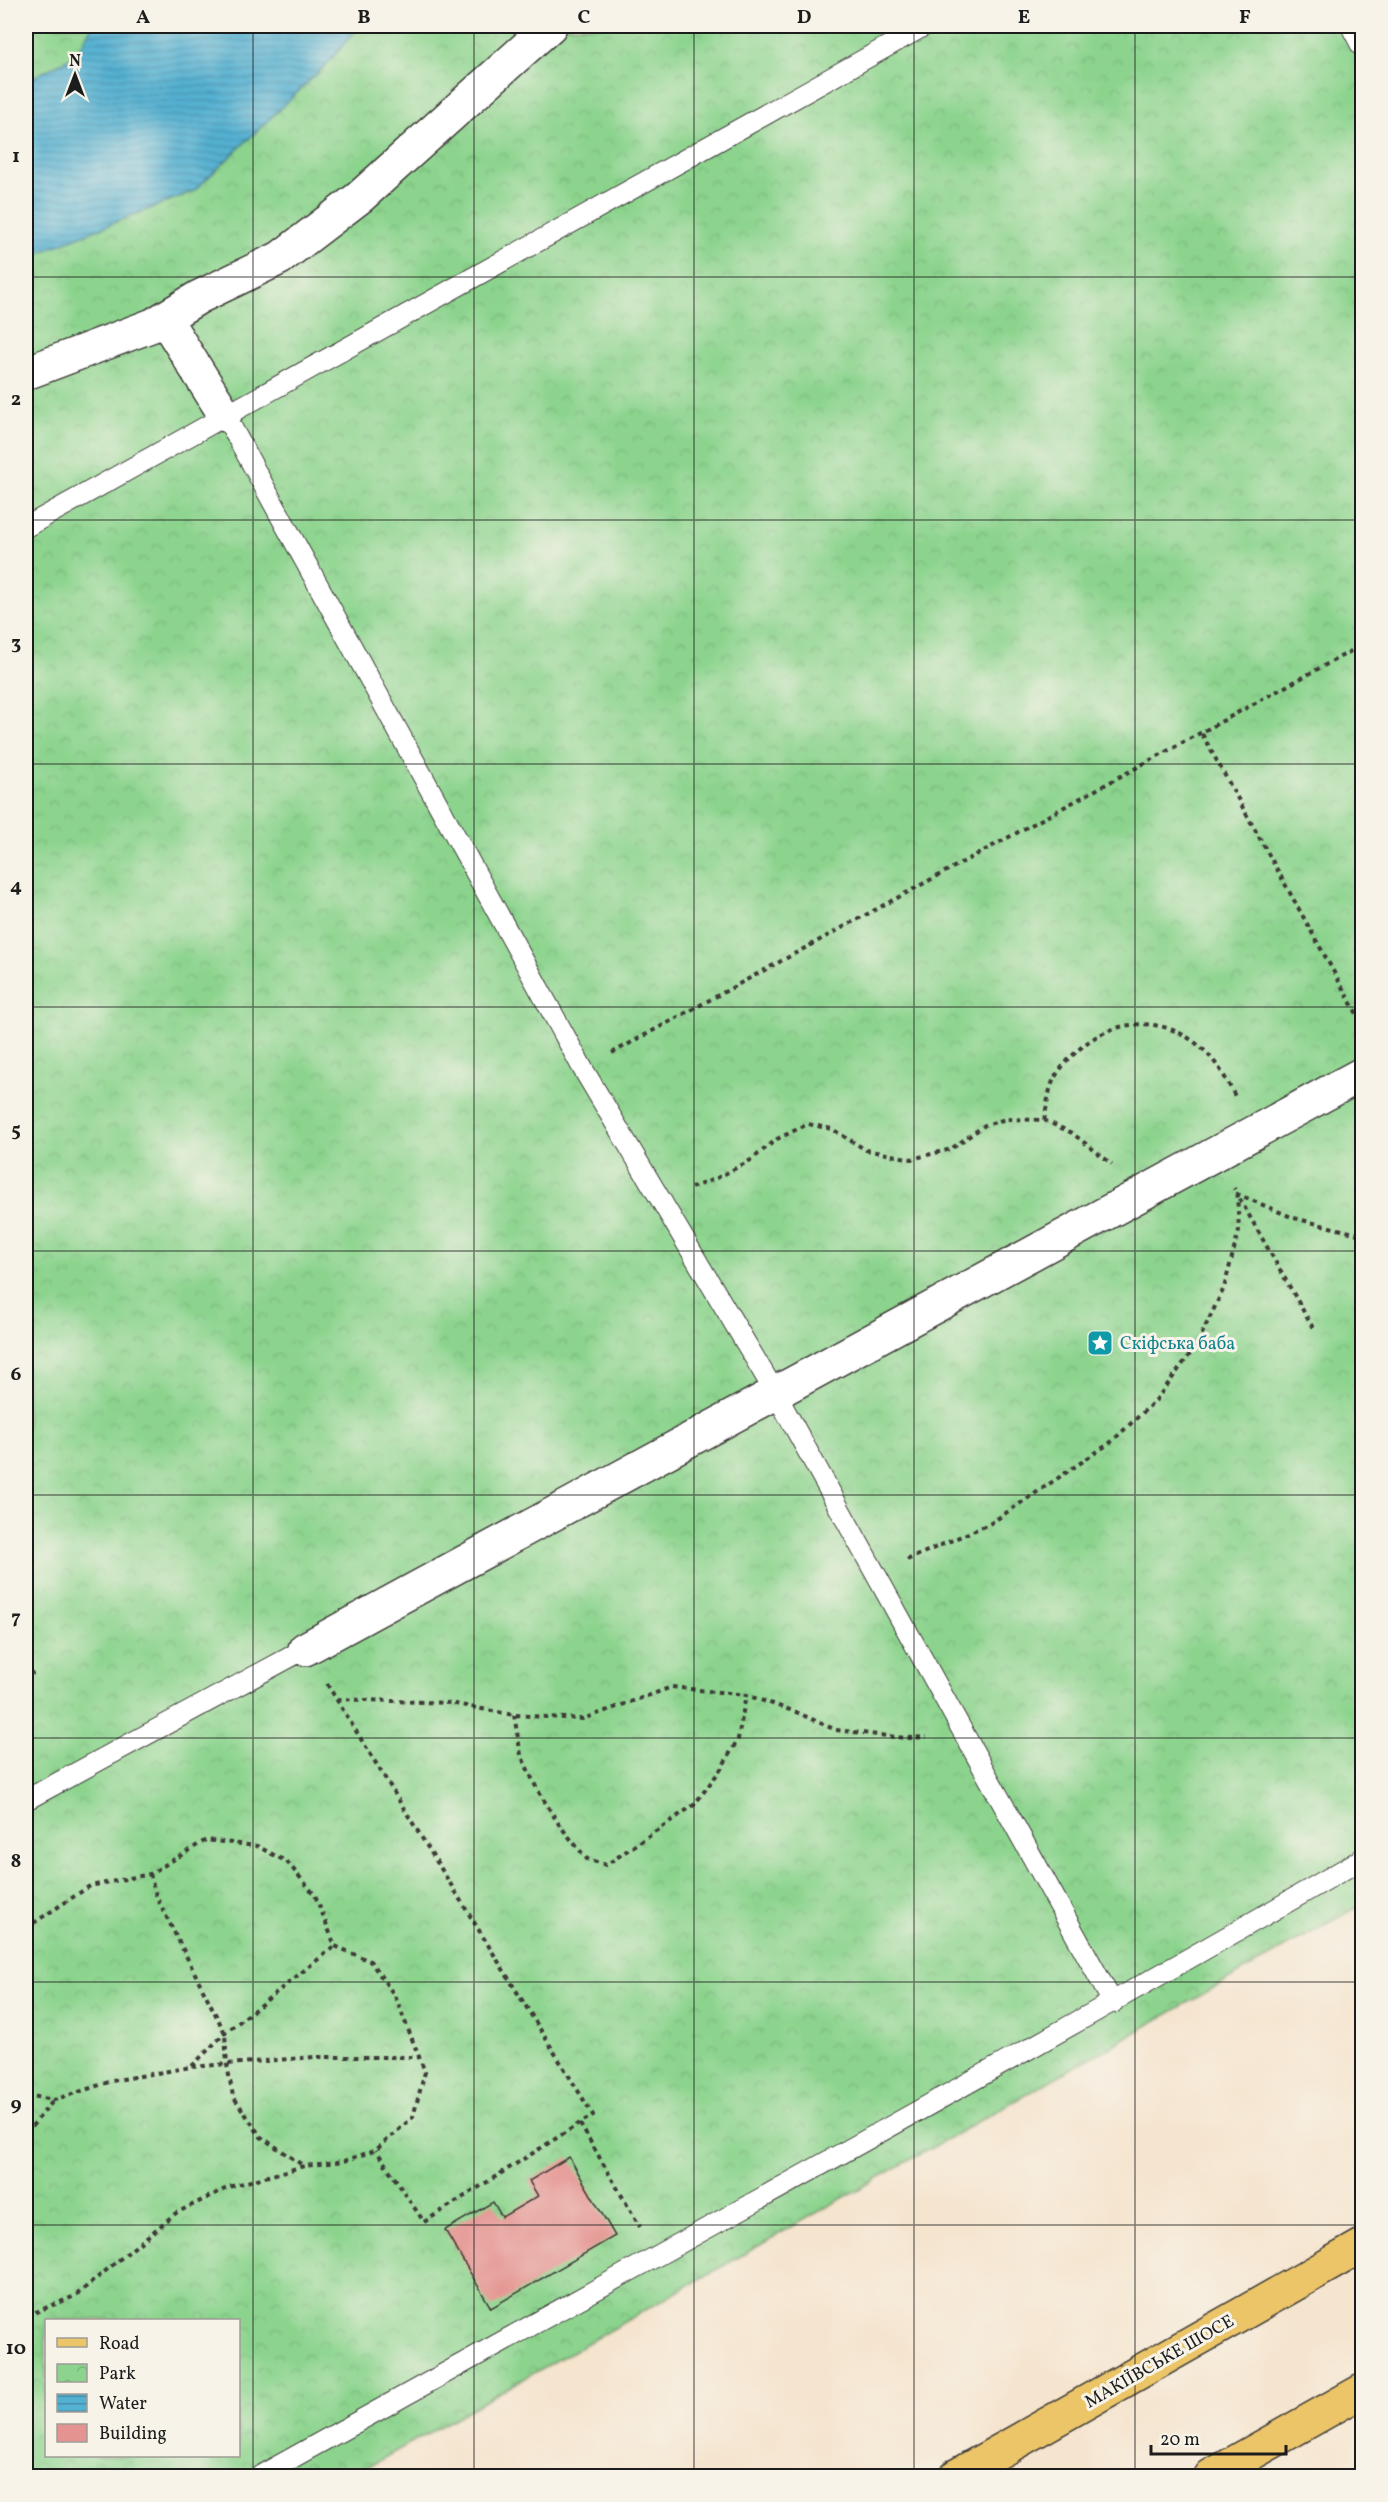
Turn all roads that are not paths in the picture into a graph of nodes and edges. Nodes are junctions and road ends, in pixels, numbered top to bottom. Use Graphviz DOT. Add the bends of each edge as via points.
graph roads {
  1 [pos="550,26"];
  2 [pos="924,26"];
  3 [pos="1351,26"];
  4 [pos="1362,47"];
  5 [pos="165,319"];
  6 [pos="26,373"];
  7 [pos="225,415"];
  8 [pos="26,527"];
  9 [pos="1362,1074"];
  10 [pos="776,1394"];
  11 [pos="305,1650"];
  12 [pos="26,1800"];
  13 [pos="1362,1859"];
  14 [pos="1113,2003"];
  15 [pos="1362,2246"];
  16 [pos="1362,2391"];
  17 [pos="260,2476"];
  18 [pos="956,2476"];
  19 [pos="1211,2476"];
  1 -- 5 [label="street" via="360,198 280,258 199,297"];
  2 -- 7 [label="lane"];
  3 -- 4 [label="lane"];
  5 -- 6 [label="street"];
  5 -- 7 [label="street"];
  7 -- 8 [label="lane"];
  7 -- 10 [label="lane" via="583,1069"];
  9 -- 10 [label="street"];
  10 -- 11 [label="street"];
  10 -- 14 [label="lane"];
  11 -- 12 [label="lane"];
  13 -- 14 [label="lane"];
  14 -- 17 [label="lane"];
  15 -- 18 [label="main road, МАКІЇВСЬКЕ ШОСЕ"];
  16 -- 19 [label="main road"];
}
